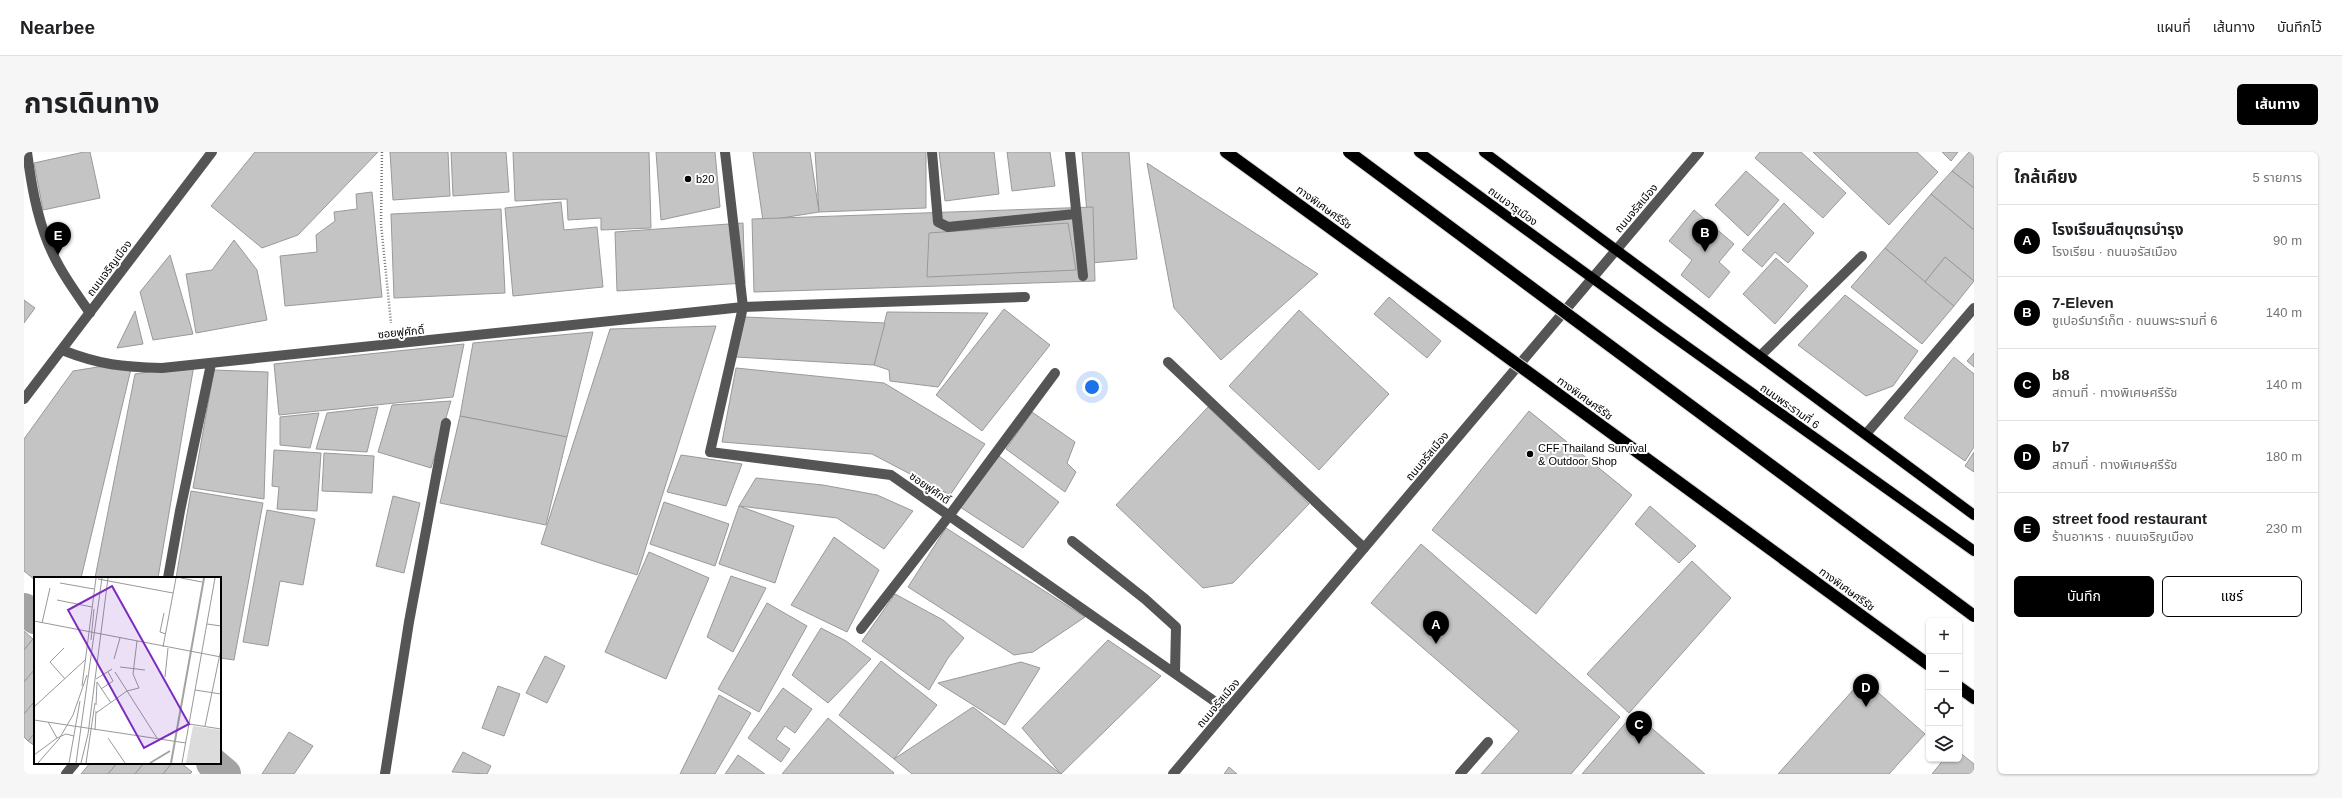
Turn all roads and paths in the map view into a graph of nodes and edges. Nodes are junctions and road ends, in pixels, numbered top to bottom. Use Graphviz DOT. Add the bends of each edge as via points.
graph roads {
  1 [pos="27,152"];
  2 [pos="212,152"];
  3 [pos="382,152"];
  4 [pos="725,152"];
  5 [pos="932,152"];
  6 [pos="1070,152"];
  7 [pos="1226,152"];
  8 [pos="1349,152"];
  9 [pos="1419,152"];
  10 [pos="1484,152"];
  11 [pos="1699,152"];
  12 [pos="1075,214"];
  13 [pos="1617,250"];
  14 [pos="1862,256"];
  15 [pos="1083,276"];
  16 [pos="1593,279"];
  17 [pos="1025,297"];
  18 [pos="744,307"];
  19 [pos="1974,308"];
  20 [pos="90,313"];
  21 [pos="394,345"];
  22 [pos="62,350"];
  23 [pos="1760,356"];
  24 [pos="1168,362"];
  25 [pos="211,364"];
  26 [pos="1055,373"];
  27 [pos="24,399"];
  28 [pos="446,423"];
  29 [pos="1866,434"];
  30 [pos="1974,515"];
  31 [pos="950,516"];
  32 [pos="1072,541"];
  33 [pos="1364,548"];
  34 [pos="1974,551"];
  35 [pos="168,577"];
  36 [pos="1974,616"];
  37 [pos="861,629"];
  38 [pos="1926,663"];
  39 [pos="1175,673"];
  40 [pos="1962,689"];
  41 [pos="1974,698"];
  42 [pos="1227,710"];
  43 [pos="1488,742"];
  44 [pos="74,764"];
  45 [pos="66,774"];
  46 [pos="385,774"];
  47 [pos="1173,774"];
  48 [pos="1460,774"];
  1 -- 20 [label="street" via="31,183 42,225 58,263"];
  2 -- 20 [label="street, ถนนเจริญเมือง"];
  3 -- 21 [label="path" via="381,224"];
  4 -- 18 [label="street"];
  5 -- 12 [label="street" via="938,222 948,227"];
  6 -- 12 [label="street"];
  7 -- 38 [label="highway, ทางพิเศษศรีรัช, bridge"];
  8 -- 36 [label="highway, bridge"];
  9 -- 16 [label="main road, ถนนจารุเมือง"];
  10 -- 13 [label="main road"];
  11 -- 13 [label="street, ถนนจรัสเมือง"];
  12 -- 15 [label="street"];
  13 -- 16 [label="street, ถนนจรัสเมือง"];
  13 -- 23 [label="main road, ถนนพระรามที่ 6"];
  14 -- 23 [label="street"];
  16 -- 33 [label="street, ถนนจรัสเมือง"];
  16 -- 34 [label="main road, ถนนพระรามที่ 6"];
  17 -- 18 [label="street, ซอยฟูศักดิ์"];
  18 -- 21 [label="street, ซอยฟูศักดิ์"];
  18 -- 31 [label="street, ซอยฟูศักดิ์" via="710,452 891,475"];
  19 -- 29 [label="street"];
  20 -- 22 [label="street, ถนนเจริญเมือง"];
  21 -- 25 [label="street, ซอยฟูศักดิ์"];
  22 -- 25 [label="street, ซอยฟูศักดิ์" via="92,362 123,367 162,368"];
  22 -- 27 [label="street, ถนนเจริญเมือง"];
  23 -- 29 [label="main road, ถนนพระรามที่ 6"];
  24 -- 33 [label="street"];
  25 -- 35 [label="street"];
  26 -- 31 [label="street"];
  28 -- 46 [label="street" via="409,622"];
  29 -- 30 [label="main road, ถนนพระรามที่ 6"];
  31 -- 37 [label="street"];
  31 -- 39 [label="street, ซอยฟูศักดิ์"];
  32 -- 39 [label="street" via="1176,627"];
  33 -- 42 [label="street, ถนนจรัสเมือง"];
  39 -- 42 [label="street, ซอยฟูศักดิ์"];
  40 -- 41 [label="highway"];
  42 -- 47 [label="street, ถนนจรัสเมือง"];
  43 -- 48 [label="street"];
  44 -- 45 [label="street"];
}
